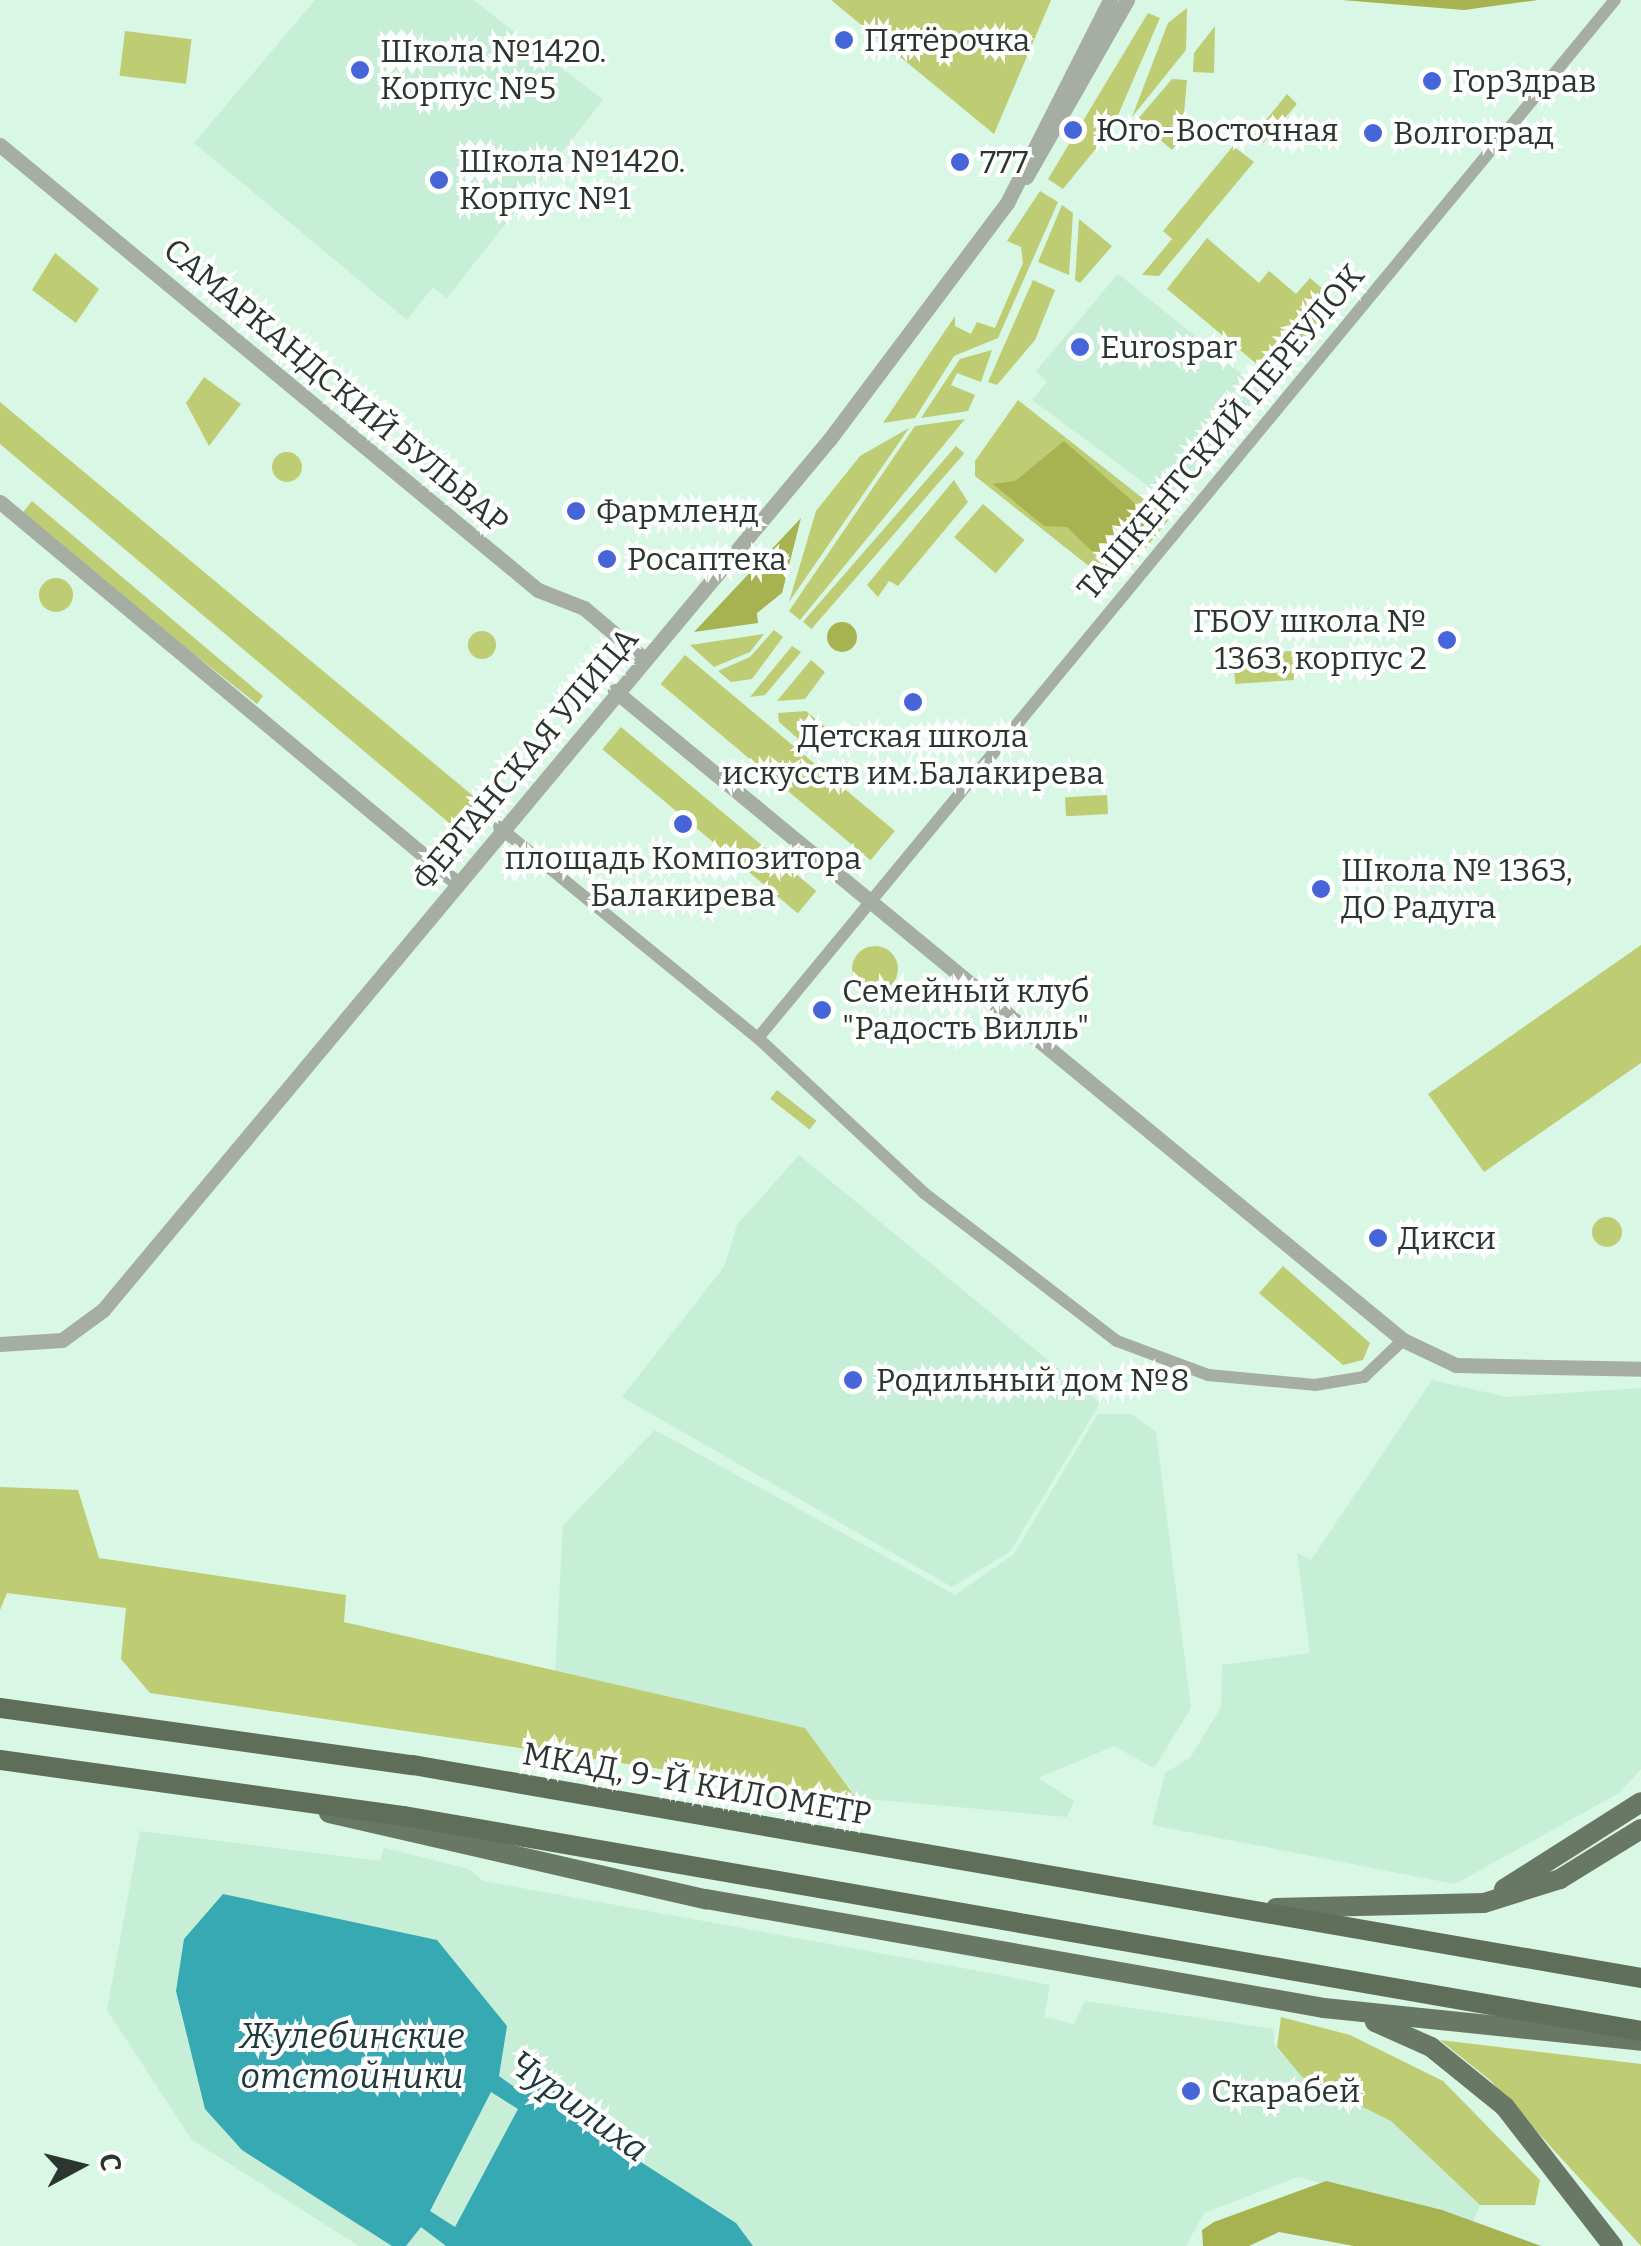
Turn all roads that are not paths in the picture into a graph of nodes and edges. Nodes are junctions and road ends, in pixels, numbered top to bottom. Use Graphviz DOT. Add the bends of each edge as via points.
graph roads {
  1 [pos="1122,0"];
  2 [pos="1614,2"];
  3 [pos="0,145"];
  4 [pos="0,502"];
  5 [pos="643,658"];
  6 [pos="615,692"];
  7 [pos="499,827"];
  8 [pos="457,883"];
  9 [pos="871,900"];
  10 [pos="758,1038"];
  11 [pos="1403,1340"];
  12 [pos="0,1344"];
  13 [pos="1641,1369"];
  14 [pos="0,1708"];
  15 [pos="0,1760"];
  16 [pos="230,1790"];
  17 [pos="1641,1802"];
  18 [pos="1641,1829"];
  19 [pos="1218,1906"];
  20 [pos="1450,1906"];
  21 [pos="1641,1978"];
  22 [pos="1324,2008"];
  23 [pos="1641,2031"];
  24 [pos="1641,2041"];
  25 [pos="1582,2199"];
  26 [pos="1613,2246"];
  27 [pos="1630,2246"];
  1 -- 5 [label="street, ФЕРГАНСКАЯ УЛИЦА" via="1011,196 914,337"];
  2 -- 9 [label="street, ТАШКЕНТСКИЙ ПЕРЕУЛОК"];
  3 -- 5 [label="street, САМАРКАНДСКИЙ БУЛЬВАР" via="538,590 584,608"];
  4 -- 8 [label="street"];
  5 -- 6 [label="street, ФЕРГАНСКАЯ УЛИЦА"];
  6 -- 7 [label="street, ФЕРГАНСКАЯ УЛИЦА"];
  6 -- 9 [label="street"];
  7 -- 8 [label="street, ФЕРГАНСКАЯ УЛИЦА"];
  7 -- 10 [label="street"];
  8 -- 12 [label="street, ФЕРГАНСКАЯ УЛИЦА" via="103,1310 62,1340"];
  9 -- 10 [label="street, ТАШКЕНТСКИЙ ПЕРЕУЛОК"];
  9 -- 11 [label="street"];
  10 -- 11 [label="street" via="924,1194 1086,1320 1152,1358 1223,1377 1340,1383 1364,1377"];
  11 -- 13 [label="street" via="1456,1365"];
  14 -- 19 [label="highway, МКАД, 9-Й КИЛОМЕТР" via="413,1765"];
  15 -- 16 [label="highway"];
  16 -- 22 [label="main road" via="706,1899"];
  16 -- 23 [label="highway"];
  17 -- 20 [label="main road" via="1553,1864"];
  18 -- 20 [label="main road" via="1530,1891"];
  19 -- 20 [label="main road"];
  19 -- 21 [label="highway, МКАД, 9-Й КИЛОМЕТР"];
  22 -- 24 [label="main road"];
  22 -- 25 [label="main road" via="1388,2026 1472,2077"];
  25 -- 26 [label="main road"];
  25 -- 27 [label="main road"];
}
